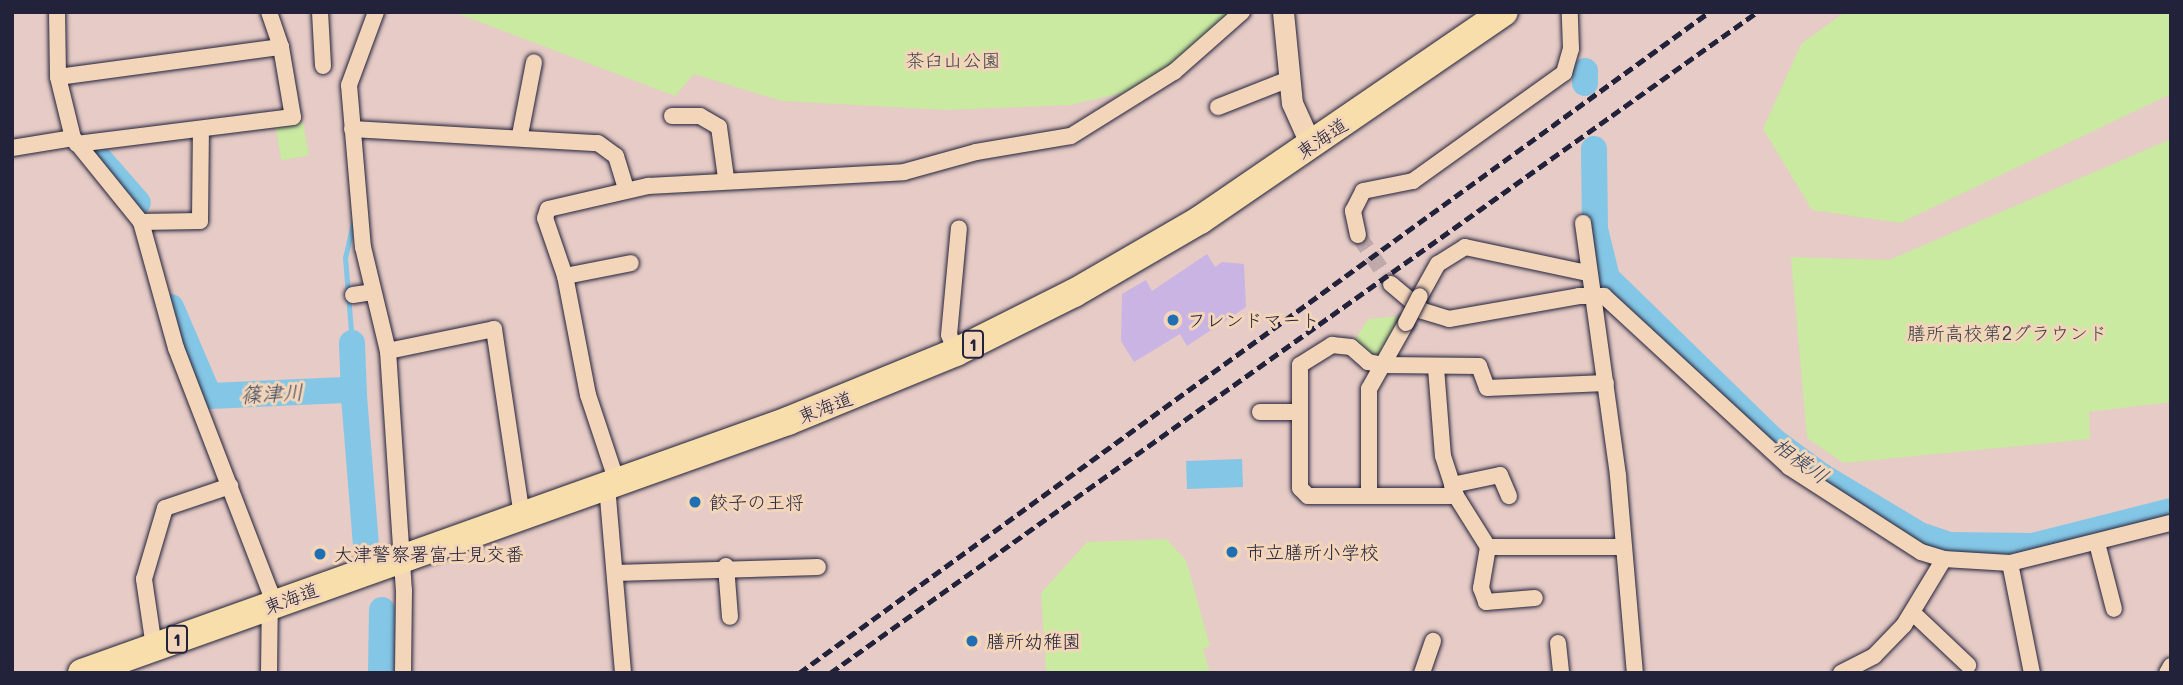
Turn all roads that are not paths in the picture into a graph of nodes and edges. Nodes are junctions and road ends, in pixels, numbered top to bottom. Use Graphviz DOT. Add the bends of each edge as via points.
graph roads {
  1 [pos="269,12"];
  2 [pos="320,12"];
  3 [pos="376,12"];
  4 [pos="1242,12"];
  5 [pos="1283,12"];
  6 [pos="1504,12"];
  7 [pos="1570,12"];
  8 [pos="57,13"];
  9 [pos="281,47"];
  10 [pos="534,62"];
  11 [pos="323,66"];
  12 [pos="58,76"];
  13 [pos="1289,79"];
  14 [pos="1217,107"];
  15 [pos="672,116"];
  16 [pos="201,129"];
  17 [pos="352,129"];
  18 [pos="520,135"];
  19 [pos="75,141"];
  20 [pos="1311,145"];
  21 [pos="12,148"];
  22 [pos="726,178"];
  23 [pos="626,189"];
  24 [pos="141,222"];
  25 [pos="1583,223"];
  26 [pos="959,228"];
  27 [pos="1358,235"];
  28 [pos="631,263"];
  29 [pos="1587,273"];
  30 [pos="565,276"];
  31 [pos="1391,284"];
  32 [pos="372,292"];
  33 [pos="1592,294"];
  34 [pos="353,295"];
  35 [pos="388,351"];
  36 [pos="956,352"];
  37 [pos="1383,365"];
  38 [pos="1436,368"];
  39 [pos="1606,383"];
  40 [pos="1260,412"];
  41 [pos="1299,412"];
  42 [pos="612,484"];
  43 [pos="230,486"];
  44 [pos="1454,490"];
  45 [pos="1509,495"];
  46 [pos="1369,496"];
  47 [pos="522,516"];
  48 [pos="2171,523"];
  49 [pos="2098,543"];
  50 [pos="1488,547"];
  51 [pos="1621,547"];
  52 [pos="402,558"];
  53 [pos="1944,559"];
  54 [pos="2010,563"];
  55 [pos="726,566"];
  56 [pos="818,566"];
  57 [pos="615,573"];
  58 [pos="1535,598"];
  59 [pos="272,605"];
  60 [pos="2114,609"];
  61 [pos="1913,613"];
  62 [pos="730,617"];
  63 [pos="1433,641"];
  64 [pos="1558,643"];
  65 [pos="154,647"];
  66 [pos="1968,664"];
  67 [pos="2171,666"];
  68 [pos="82,673"];
  69 [pos="269,673"];
  70 [pos="403,673"];
  71 [pos="623,673"];
  72 [pos="1422,673"];
  73 [pos="1560,673"];
  74 [pos="1635,673"];
  75 [pos="1841,673"];
  76 [pos="2032,673"];
  77 [pos="2167,673"];
  1 -- 9 [label="street"];
  2 -- 11 [label="street"];
  3 -- 17 [label="street" via="349,85"];
  4 -- 22 [label="street" via="1174,72 1084,132 976,152 904,172"];
  5 -- 13 [label="street"];
  6 -- 20 [label="highway, 東海道 / 1"];
  7 -- 27 [label="street" via="1571,48 1564,73 1413,181 1363,191 1353,211"];
  8 -- 12 [label="street"];
  9 -- 12 [label="street"];
  9 -- 16 [label="street" via="293,117"];
  10 -- 18 [label="street"];
  12 -- 19 [label="street"];
  13 -- 14 [label="street"];
  13 -- 20 [label="street" via="1294,113"];
  15 -- 22 [label="street" via="701,116 719,127"];
  16 -- 19 [label="street"];
  16 -- 24 [label="street" via="200,220"];
  17 -- 18 [label="street"];
  17 -- 32 [label="street"];
  18 -- 23 [label="street" via="610,147"];
  19 -- 21 [label="street"];
  19 -- 24 [label="street"];
  20 -- 36 [label="highway, 東海道 / 1" via="1151,249"];
  22 -- 23 [label="street"];
  23 -- 30 [label="street" via="545,213"];
  24 -- 43 [label="street" via="176,348"];
  25 -- 29 [label="street"];
  26 -- 36 [label="street" via="949,335"];
  28 -- 30 [label="street"];
  29 -- 33 [label="street"];
  29 -- 37 [label="street, bridge" via="1465,247 1438,264"];
  30 -- 42 [label="street" via="588,395"];
  31 -- 33 [label="street" via="1423,312 1449,319"];
  32 -- 34 [label="street"];
  32 -- 35 [label="street"];
  33 -- 39 [label="street"];
  33 -- 53 [label="street" via="1604,296 1626,315 1789,467 1921,552"];
  35 -- 47 [label="street" via="494,330"];
  35 -- 52 [label="street"];
  36 -- 42 [label="highway, 東海道 / 1" via="830,406"];
  37 -- 38 [label="street"];
  37 -- 41 [label="street" via="1368,362 1351,347 1332,345 1300,365"];
  37 -- 46 [label="street" via="1369,389"];
  38 -- 39 [label="street" via="1479,366 1487,388"];
  38 -- 44 [label="street" via="1443,456"];
  39 -- 51 [label="street"];
  40 -- 41 [label="street"];
  41 -- 46 [label="street" via="1300,488 1308,496"];
  42 -- 47 [label="highway, 東海道 / 1"];
  42 -- 57 [label="street"];
  43 -- 59 [label="street"];
  43 -- 65 [label="street" via="165,508 145,579"];
  44 -- 45 [label="street" via="1500,475"];
  44 -- 46 [label="street"];
  44 -- 50 [label="street"];
  47 -- 52 [label="highway, 東海道 / 1"];
  48 -- 49 [label="street"];
  49 -- 54 [label="street"];
  49 -- 60 [label="street"];
  50 -- 51 [label="street"];
  50 -- 58 [label="street" via="1481,588 1486,602"];
  51 -- 74 [label="street"];
  52 -- 59 [label="highway, 東海道 / 1"];
  52 -- 70 [label="street"];
  53 -- 54 [label="street"];
  53 -- 61 [label="street"];
  54 -- 76 [label="street"];
  55 -- 56 [label="street"];
  55 -- 57 [label="street"];
  55 -- 62 [label="street"];
  57 -- 71 [label="street"];
  59 -- 65 [label="highway, 東海道 / 1"];
  59 -- 69 [label="street"];
  61 -- 66 [label="street"];
  61 -- 75 [label="street" via="1881,651"];
  63 -- 72 [label="street"];
  64 -- 73 [label="street"];
  65 -- 68 [label="highway, 東海道 / 1"];
  67 -- 77 [label="street"];
}
